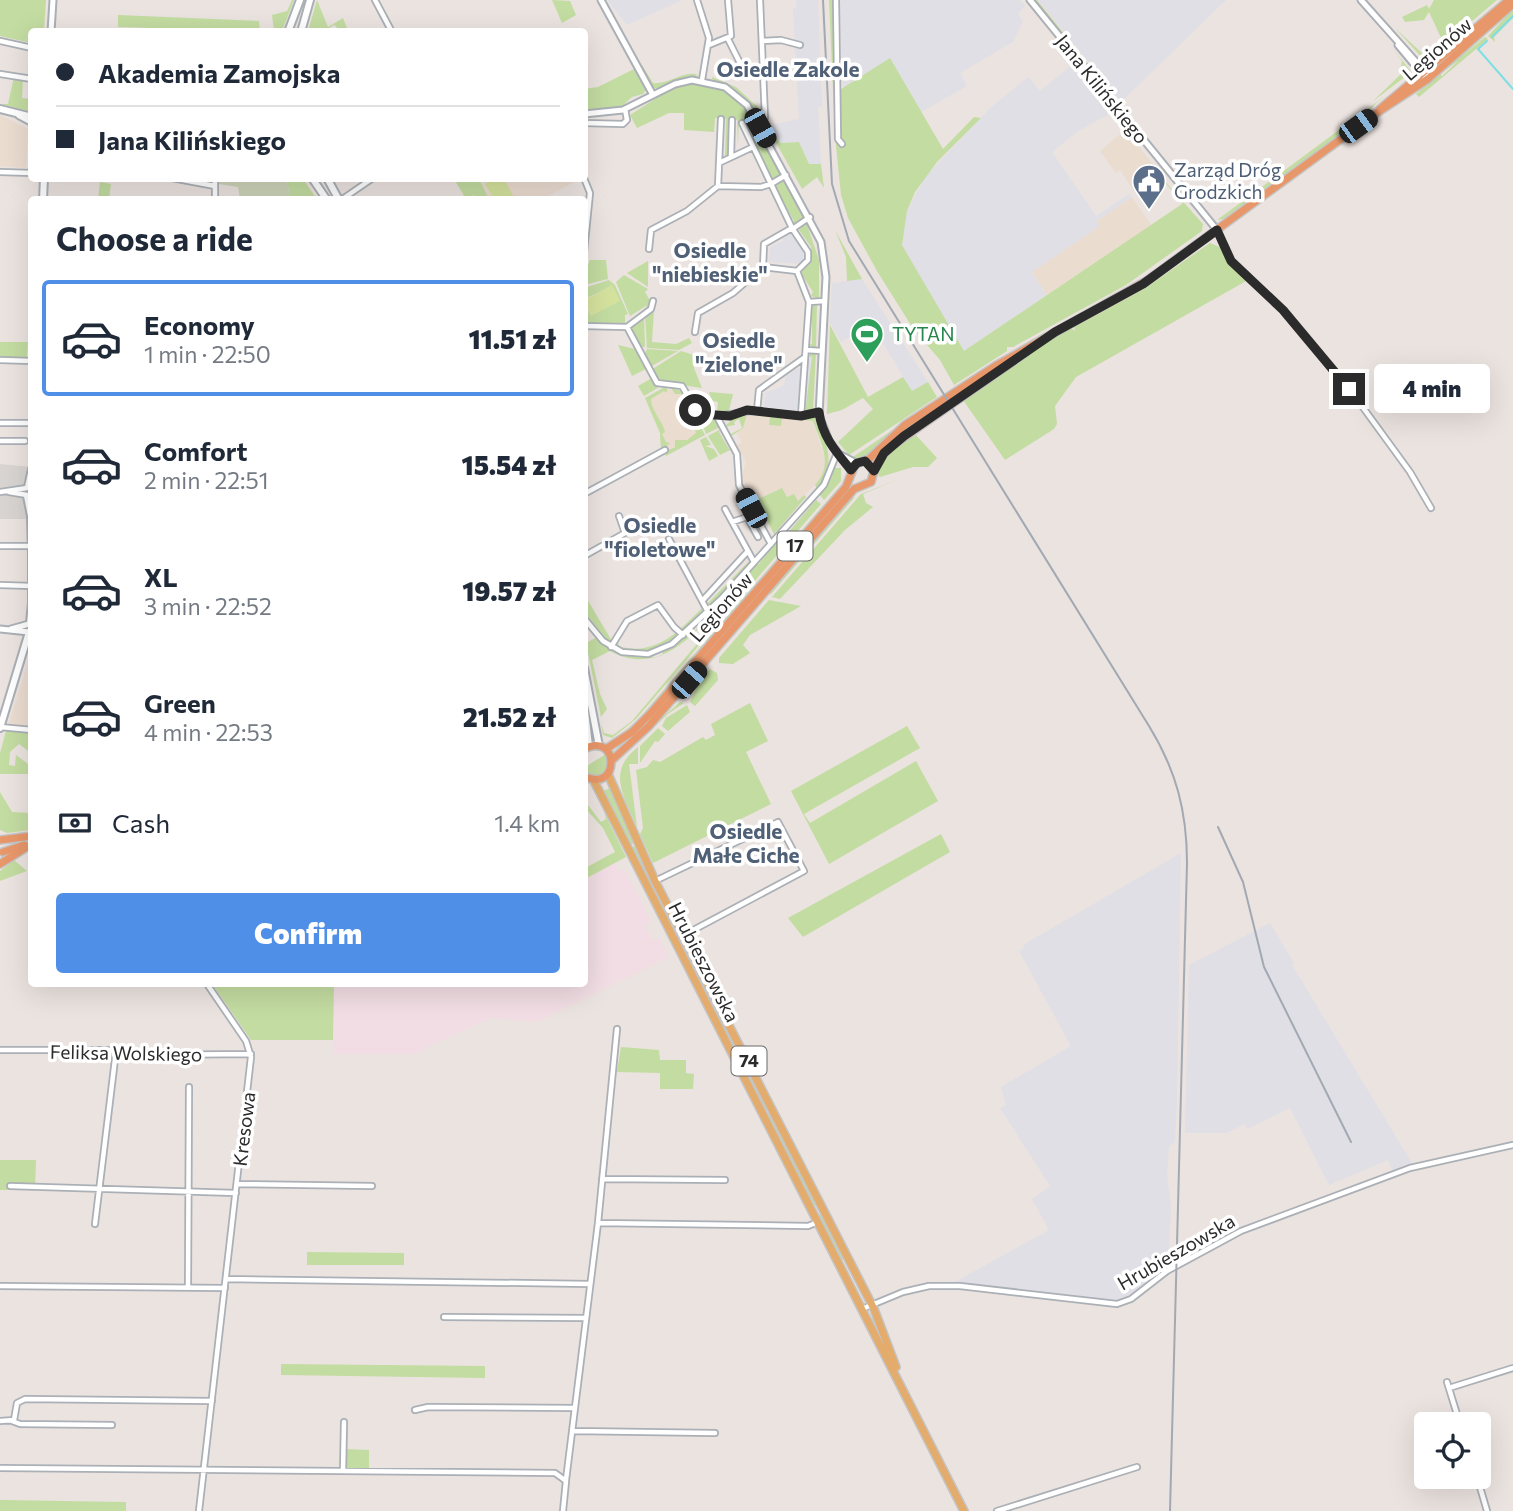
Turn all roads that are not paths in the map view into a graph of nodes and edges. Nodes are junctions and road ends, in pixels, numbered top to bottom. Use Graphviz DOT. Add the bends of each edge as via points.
graph roads {
  1 [pos="53,0"];
  2 [pos="300,0"];
  3 [pos="310,0"];
  4 [pos="375,0"];
  5 [pos="601,0"];
  6 [pos="697,0"];
  7 [pos="728,0"];
  8 [pos="760,0"];
  9 [pos="836,0"];
  10 [pos="1030,0"];
  11 [pos="1361,0"];
  12 [pos="1508,0"];
  13 [pos="1513,4"];
  14 [pos="51,28"];
  15 [pos="290,28"];
  16 [pos="302,28"];
  17 [pos="390,28"];
  18 [pos="728,39"];
  19 [pos="0,41"];
  20 [pos="762,41"];
  21 [pos="709,45"];
  22 [pos="800,45"];
  23 [pos="28,47"];
  24 [pos="744,71"];
  25 [pos="0,74"];
  26 [pos="1425,75"];
  27 [pos="28,78"];
  28 [pos="702,80"];
  29 [pos="653,95"];
  30 [pos="0,109"];
  31 [pos="625,109"];
  32 [pos="588,114"];
  33 [pos="19,115"];
  34 [pos="28,116"];
  35 [pos="721,119"];
  36 [pos="28,120"];
  37 [pos="733,120"];
  38 [pos="588,123"];
  39 [pos="742,123"];
  40 [pos="759,124"];
  41 [pos="842,144"];
  42 [pos="753,147"];
  43 [pos="731,157"];
  44 [pos="718,163"];
  45 [pos="0,172"];
  46 [pos="28,173"];
  47 [pos="786,175"];
  48 [pos="194,182"];
  49 [pos="215,182"];
  50 [pos="367,182"];
  51 [pos="586,182"];
  52 [pos="771,184"];
  53 [pos="215,186"];
  54 [pos="718,186"];
  55 [pos="215,196"];
  56 [pos="346,196"];
  57 [pos="588,213"];
  58 [pos="810,217"];
  59 [pos="793,228"];
  60 [pos="1217,230"];
  61 [pos="649,250"];
  62 [pos="763,267"];
  63 [pos="797,271"];
  64 [pos="653,301"];
  65 [pos="825,301"];
  66 [pos="809,302"];
  67 [pos="588,326"];
  68 [pos="627,327"];
  69 [pos="695,332"];
  70 [pos="1055,332"];
  71 [pos="822,351"];
  72 [pos="806,353"];
  73 [pos="0,360"];
  74 [pos="28,361"];
  75 [pos="757,411"];
  76 [pos="819,412"];
  77 [pos="716,415"];
  78 [pos="801,416"];
  79 [pos="0,423"];
  80 [pos="28,423"];
  81 [pos="0,441"];
  82 [pos="25,441"];
  83 [pos="665,450"];
  84 [pos="837,453"];
  85 [pos="861,462"];
  86 [pos="874,471"];
  87 [pos="851,473"];
  88 [pos="861,486"];
  89 [pos="0,492"];
  90 [pos="28,492"];
  91 [pos="588,492"];
  92 [pos="1431,508"];
  93 [pos="725,509"];
  94 [pos="620,516"];
  95 [pos="732,522"];
  96 [pos="758,537"];
  97 [pos="669,539"];
  98 [pos="771,544"];
  99 [pos="0,546"];
  100 [pos="28,546"];
  101 [pos="748,551"];
  102 [pos="588,554"];
  103 [pos="754,562"];
  104 [pos="0,585"];
  105 [pos="28,586"];
  106 [pos="703,600"];
  107 [pos="708,612"];
  108 [pos="588,623"];
  109 [pos="0,629"];
  110 [pos="13,629"];
  111 [pos="28,629"];
  112 [pos="683,635"];
  113 [pos="28,637"];
  114 [pos="28,639"];
  115 [pos="24,647"];
  116 [pos="611,647"];
  117 [pos="22,659"];
  118 [pos="588,686"];
  119 [pos="0,728"];
  120 [pos="28,730"];
  121 [pos="588,748"];
  122 [pos="602,748"];
  123 [pos="612,760"];
  124 [pos="608,774"];
  125 [pos="588,777"];
  126 [pos="593,779"];
  127 [pos="1,840"];
  128 [pos="28,842"];
  129 [pos="28,843"];
  130 [pos="28,844"];
  131 [pos="1,854"];
  132 [pos="0,864"];
  133 [pos="655,881"];
  134 [pos="684,934"];
  135 [pos="209,987"];
  136 [pos="617,1029"];
  137 [pos="0,1049"];
  138 [pos="116,1051"];
  139 [pos="251,1054"];
  140 [pos="189,1087"];
  141 [pos="773,1109"];
  142 [pos="764,1114"];
  143 [pos="1513,1145"];
  144 [pos="602,1179"];
  145 [pos="725,1180"];
  146 [pos="237,1184"];
  147 [pos="10,1186"];
  148 [pos="372,1186"];
  149 [pos="97,1191"];
  150 [pos="189,1193"];
  151 [pos="236,1193"];
  152 [pos="597,1223"];
  153 [pos="818,1223"];
  154 [pos="95,1224"];
  155 [pos="226,1279"];
  156 [pos="590,1284"];
  157 [pos="0,1286"];
  158 [pos="188,1287"];
  159 [pos="225,1288"];
  160 [pos="873,1307"];
  161 [pos="864,1311"];
  162 [pos="443,1317"];
  163 [pos="586,1318"];
  164 [pos="1513,1368"];
  165 [pos="1447,1382"];
  166 [pos="1449,1388"];
  167 [pos="907,1398"];
  168 [pos="212,1401"];
  169 [pos="575,1408"];
  170 [pos="415,1410"];
  171 [pos="1456,1412"];
  172 [pos="0,1421"];
  173 [pos="11,1421"];
  174 [pos="344,1422"];
  175 [pos="112,1425"];
  176 [pos="573,1431"];
  177 [pos="715,1433"];
  178 [pos="1137,1467"];
  179 [pos="0,1468"];
  180 [pos="204,1470"];
  181 [pos="343,1471"];
  182 [pos="566,1480"];
  183 [pos="1481,1489"];
  184 [pos="199,1511"];
  185 [pos="563,1511"];
  186 [pos="964,1511"];
  187 [pos="997,1511"];
  188 [pos="1487,1511"];
  1 -- 14 [label="street"];
  2 -- 15 [label="main road"];
  3 -- 16 [label="main road"];
  4 -- 17 [label="street"];
  5 -- 29 [label="street"];
  6 -- 21 [label="street" via="708,26"];
  7 -- 18 [label="street"];
  8 -- 20 [label="street"];
  9 -- 41 [label="street" via="838,139"];
  10 -- 60 [label="street, Jana Kilińskiego"];
  11 -- 26 [label="street"];
  12 -- 26 [label="highway, Legionów / 17"];
  13 -- 26 [label="highway, Legionów / 17"];
  18 -- 21 [label="street"];
  18 -- 24 [label="street"];
  19 -- 23 [label="street"];
  20 -- 22 [label="street"];
  20 -- 40 [label="street" via="765,119"];
  21 -- 28 [label="street"];
  25 -- 27 [label="street"];
  26 -- 60 [label="highway, Legionów / 17"];
  28 -- 29 [label="street" via="682,82"];
  28 -- 40 [label="street" via="736,94"];
  29 -- 31 [label="street"];
  30 -- 33 [label="main road"];
  31 -- 32 [label="street"];
  31 -- 38 [label="street" via="625,123"];
  33 -- 34 [label="main road"];
  33 -- 36 [label="main road"];
  35 -- 44 [label="street"];
  37 -- 43 [label="street"];
  39 -- 42 [label="street"];
  40 -- 47 [label="street"];
  42 -- 43 [label="street"];
  42 -- 52 [label="street"];
  43 -- 44 [label="street"];
  44 -- 54 [label="street"];
  45 -- 46 [label="street"];
  47 -- 52 [label="street"];
  47 -- 58 [label="street"];
  48 -- 53 [label="street"];
  49 -- 53 [label="street"];
  50 -- 56 [label="street"];
  51 -- 57 [label="street" via="590,193"];
  52 -- 54 [label="street"];
  52 -- 59 [label="street"];
  53 -- 55 [label="street"];
  54 -- 61 [label="street" via="687,211 651,230"];
  58 -- 59 [label="street"];
  58 -- 65 [label="street" via="823,251"];
  59 -- 62 [label="street" via="764,244"];
  59 -- 63 [label="street" via="808,255"];
  60 -- 70 [label="highway, Legionów / 17" via="1136,288"];
  60 -- 92 [label="street, Jana Kilińskiego" via="1231,261 1283,310 1359,402"];
  62 -- 63 [label="street"];
  62 -- 69 [label="street" via="699,312"];
  63 -- 66 [label="street"];
  64 -- 68 [label="street" via="651,309"];
  65 -- 66 [label="street"];
  65 -- 71 [label="street"];
  66 -- 72 [label="street"];
  67 -- 68 [label="street"];
  68 -- 77 [label="street" via="657,383 682,386 698,413"];
  70 -- 85 [label="highway, Legionów / 17" via="909,423"];
  70 -- 86 [label="highway, Legionów / 17" via="898,441"];
  71 -- 72 [label="street"];
  71 -- 76 [label="street"];
  72 -- 75 [label="street" via="760,390"];
  72 -- 78 [label="street"];
  73 -- 74 [label="street"];
  75 -- 77 [label="street"];
  75 -- 78 [label="street"];
  76 -- 78 [label="street"];
  76 -- 84 [label="street"];
  77 -- 98 [label="street" via="737,454 738,484"];
  79 -- 80 [label="street"];
  81 -- 82 [label="street"];
  83 -- 91 [label="street"];
  84 -- 85 [label="street"];
  84 -- 87 [label="street"];
  84 -- 98 [label="street" via="824,485"];
  85 -- 86 [label="highway"];
  85 -- 87 [label="highway, 17"];
  86 -- 88 [label="highway, 17" via="871,482"];
  87 -- 88 [label="highway"];
  87 -- 122 [label="highway, Legionów / 17" via="846,488 646,718"];
  88 -- 123 [label="highway, Legionów / 17" via="851,492 649,726"];
  89 -- 90 [label="street"];
  93 -- 95 [label="street"];
  94 -- 102 [label="street" via="624,534"];
  95 -- 96 [label="street" via="747,517"];
  95 -- 101 [label="street"];
  97 -- 106 [label="street"];
  98 -- 103 [label="street"];
  99 -- 100 [label="street"];
  101 -- 103 [label="street"];
  101 -- 106 [label="street"];
  103 -- 107 [label="street"];
  104 -- 105 [label="street"];
  106 -- 107 [label="street"];
  107 -- 112 [label="street"];
  108 -- 116 [label="street"];
  109 -- 110 [label="street"];
  110 -- 111 [label="street"];
  110 -- 115 [label="street" via="23,637"];
  112 -- 116 [label="street" via="649,654"];
  112 -- 116 [label="street" via="658,605 627,621"];
  113 -- 115 [label="main road"];
  114 -- 117 [label="main road"];
  115 -- 117 [label="main road"];
  117 -- 119 [label="main road"];
  118 -- 122 [label="main road"];
  119 -- 120 [label="street"];
  121 -- 122 [label="highway"];
  122 -- 123 [label="highway"];
  123 -- 124 [label="highway"];
  124 -- 126 [label="highway"];
  124 -- 133 [label="main road, Hrubieszowska / 74"];
  125 -- 126 [label="highway"];
  126 -- 142 [label="main road, Hrubieszowska / 74"];
  127 -- 128 [label="highway"];
  127 -- 131 [label="highway"];
  129 -- 131 [label="highway"];
  130 -- 132 [label="highway"];
  133 -- 134 [label="main road, Hrubieszowska / 74"];
  133 -- 134 [label="street" via="778,822 804,872"];
  134 -- 141 [label="main road, Hrubieszowska / 74"];
  135 -- 139 [label="street"];
  136 -- 144 [label="street"];
  137 -- 138 [label="street, Feliksa Wolskiego"];
  138 -- 139 [label="street, Feliksa Wolskiego"];
  138 -- 149 [label="street"];
  139 -- 146 [label="street, Kresowa"];
  140 -- 150 [label="street"];
  141 -- 142 [label="main road"];
  141 -- 160 [label="main road, Hrubieszowska / 74"];
  142 -- 153 [label="main road, Hrubieszowska / 74"];
  143 -- 160 [label="street, Hrubieszowska" via="1410,1168 1241,1231 1121,1303 1103,1305 929,1286 903,1292"];
  144 -- 145 [label="street"];
  144 -- 152 [label="street"];
  146 -- 148 [label="street"];
  146 -- 151 [label="street, Kresowa"];
  147 -- 149 [label="street"];
  149 -- 150 [label="street"];
  149 -- 154 [label="street"];
  150 -- 151 [label="street"];
  150 -- 158 [label="street"];
  151 -- 155 [label="street, Kresowa"];
  152 -- 153 [label="street"];
  152 -- 156 [label="street"];
  153 -- 161 [label="main road, Hrubieszowska / 74"];
  155 -- 156 [label="street"];
  155 -- 159 [label="street, Kresowa"];
  156 -- 163 [label="street"];
  157 -- 158 [label="street"];
  158 -- 159 [label="street"];
  159 -- 168 [label="street, Kresowa"];
  160 -- 161 [label="street, Hrubieszowska"];
  160 -- 167 [label="main road, 74"];
  161 -- 167 [label="main road, 74"];
  162 -- 163 [label="street"];
  163 -- 169 [label="street"];
  164 -- 166 [label="street"];
  165 -- 166 [label="street"];
  166 -- 171 [label="street"];
  167 -- 186 [label="main road, 74"];
  168 -- 173 [label="street" via="23,1399"];
  168 -- 180 [label="street, Kresowa"];
  169 -- 170 [label="street"];
  169 -- 176 [label="street"];
  172 -- 173 [label="street"];
  173 -- 175 [label="street"];
  174 -- 181 [label="street"];
  176 -- 177 [label="street"];
  176 -- 182 [label="street"];
  178 -- 187 [label="street"];
  179 -- 180 [label="street"];
  180 -- 181 [label="street"];
  180 -- 184 [label="street, Kresowa"];
  181 -- 182 [label="street" via="555,1474"];
  182 -- 185 [label="street"];
  183 -- 188 [label="street"];
}
